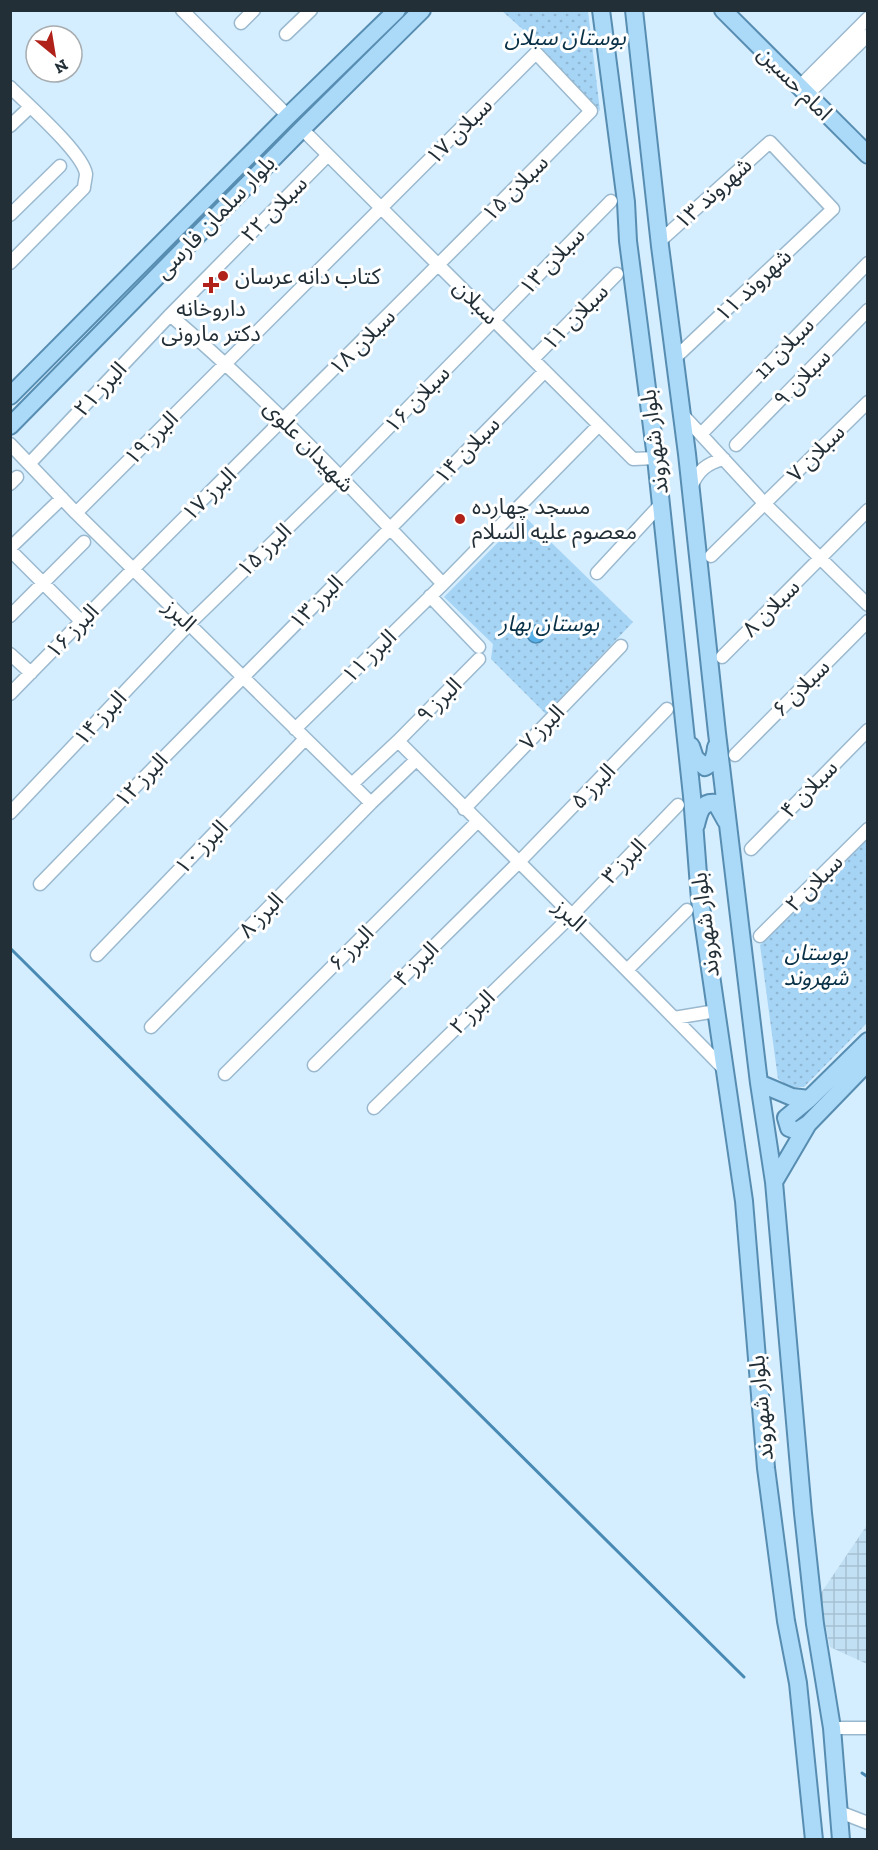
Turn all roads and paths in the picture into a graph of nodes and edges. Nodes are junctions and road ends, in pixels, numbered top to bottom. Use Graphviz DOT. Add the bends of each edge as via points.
graph roads {
  1 [pos="182,10"];
  2 [pos="254,10"];
  3 [pos="311,10"];
  4 [pos="397,10"];
  5 [pos="422,10"];
  6 [pos="601,10"];
  7 [pos="633,10"];
  8 [pos="723,10"];
  9 [pos="867,18"];
  10 [pos="241,23"];
  11 [pos="286,34"];
  12 [pos="867,35"];
  13 [pos="10,87"];
  14 [pos="803,91"];
  15 [pos="30,107"];
  16 [pos="591,111"];
  17 [pos="288,116"];
  18 [pos="10,126"];
  19 [pos="302,129"];
  20 [pos="767,144"];
  21 [pos="328,155"];
  22 [pos="867,155"];
  23 [pos="60,166"];
  24 [pos="654,200"];
  25 [pos="618,202"];
  26 [pos="381,208"];
  27 [pos="10,215"];
  28 [pos="628,241"];
  29 [pos="660,244"];
  30 [pos="10,263"];
  31 [pos="867,263"];
  32 [pos="439,265"];
  33 [pos="617,274"];
  34 [pos="867,310"];
  35 [pos="170,315"];
  36 [pos="494,320"];
  37 [pos="675,358"];
  38 [pos="533,359"];
  39 [pos="226,363"];
  40 [pos="544,371"];
  41 [pos="10,396"];
  42 [pos="867,402"];
  43 [pos="682,414"];
  44 [pos="285,419"];
  45 [pos="599,425"];
  46 [pos="10,426"];
  47 [pos="701,434"];
  48 [pos="10,444"];
  49 [pos="736,445"];
  50 [pos="656,458"];
  51 [pos="724,459"];
  52 [pos="29,464"];
  53 [pos="340,477"];
  54 [pos="691,488"];
  55 [pos="62,498"];
  56 [pos="661,504"];
  57 [pos="765,504"];
  58 [pos="867,510"];
  59 [pos="76,513"];
  60 [pos="390,529"];
  61 [pos="84,542"];
  62 [pos="10,549"];
  63 [pos="711,556"];
  64 [pos="820,558"];
  65 [pos="133,568"];
  66 [pos="597,573"];
  67 [pos="43,583"];
  68 [pos="443,584"];
  69 [pos="430,596"];
  70 [pos="867,605"];
  71 [pos="10,616"];
  72 [pos="81,621"];
  73 [pos="867,621"];
  74 [pos="189,624"];
  75 [pos="621,646"];
  76 [pos="10,654"];
  77 [pos="722,657"];
  78 [pos="30,673"];
  79 [pos="242,676"];
  80 [pos="10,694"];
  81 [pos="667,709"];
  82 [pos="685,728"];
  83 [pos="295,729"];
  84 [pos="867,729"];
  85 [pos="717,733"];
  86 [pos="305,739"];
  87 [pos="398,741"];
  88 [pos="735,755"];
  89 [pos="416,760"];
  90 [pos="352,784"];
  91 [pos="371,803"];
  92 [pos="678,805"];
  93 [pos="464,809"];
  94 [pos="10,813"];
  95 [pos="477,822"];
  96 [pos="728,827"];
  97 [pos="867,829"];
  98 [pos="695,831"];
  99 [pos="751,849"];
  100 [pos="518,863"];
  101 [pos="40,884"];
  102 [pos="687,910"];
  103 [pos="571,916"];
  104 [pos="760,936"];
  105 [pos="97,955"];
  106 [pos="627,970"];
  107 [pos="716,1011"];
  108 [pos="674,1018"];
  109 [pos="151,1027"];
  110 [pos="867,1041"];
  111 [pos="867,1062"];
  112 [pos="314,1065"];
  113 [pos="724,1069"];
  114 [pos="225,1074"];
  115 [pos="759,1083"];
  116 [pos="809,1099"];
  117 [pos="374,1108"];
  118 [pos="808,1124"];
  119 [pos="774,1182"];
  120 [pos="786,1621"];
  121 [pos="815,1624"];
  122 [pos="825,1674"];
  123 [pos="798,1683"];
  124 [pos="832,1728"];
  125 [pos="867,1728"];
  126 [pos="837,1811"];
  127 [pos="867,1823"];
  128 [pos="814,1839"];
  129 [pos="841,1839"];
  1 -- 17 [label="street"];
  2 -- 10 [label="street"];
  3 -- 11 [label="street"];
  4 -- 17 [label="main road, بلوار سلمان فارسی"];
  5 -- 19 [label="main road, بلوار سلمان فارسی"];
  6 -- 25 [label="main road, بلوار شهروند"];
  7 -- 24 [label="main road, بلوار شهروند"];
  8 -- 14 [label="main road, امام حسین"];
  9 -- 14 [label="street"];
  12 -- 14 [label="street"];
  13 -- 15 [label="street"];
  14 -- 22 [label="main road, امام حسین"];
  15 -- 18 [label="street"];
  15 -- 30 [label="street" via="78,158 86,174 84,188"];
  16 -- 26 [label="street, سبلان ۱۷" via="536,53"];
  16 -- 32 [label="street, سبلان ۱۵"];
  17 -- 41 [label="main road, بلوار سلمان فارسی"];
  19 -- 21 [label="street, سبلان"];
  19 -- 46 [label="main road, بلوار سلمان فارسی"];
  20 -- 29 [label="street, شهروند ۱۳"];
  20 -- 37 [label="street, شهروند ۱۱" via="770,142 833,209"];
  21 -- 26 [label="street, سبلان"];
  21 -- 35 [label="street, سبلان ۲۲"];
  23 -- 27 [label="street"];
  24 -- 25 [label="main road" via="641,209"];
  24 -- 29 [label="main road, بلوار شهروند"];
  25 -- 28 [label="main road, بلوار شهروند"];
  25 -- 36 [label="street, سبلان ۱۳"];
  26 -- 32 [label="street, سبلان"];
  26 -- 39 [label="street, سبلان ۱۷"];
  28 -- 29 [label="main road" via="636,229 646,227 655,232"];
  28 -- 50 [label="main road, بلوار شهروند"];
  29 -- 37 [label="main road, بلوار شهروند"];
  31 -- 47 [label="street, سبلان 11"];
  32 -- 36 [label="street, سبلان"];
  32 -- 44 [label="street, سبلان ۱۸"];
  33 -- 38 [label="street, سبلان ۱۱"];
  34 -- 49 [label="street, سبلان ۹"];
  35 -- 39 [label="street, شهیدان علوی"];
  35 -- 52 [label="street, البرز ۲۱"];
  36 -- 38 [label="street, سبلان"];
  36 -- 53 [label="street, سبلان ۱۶"];
  37 -- 43 [label="main road, بلوار شهروند"];
  38 -- 40 [label="street, سبلان"];
  39 -- 44 [label="street, شهیدان علوی"];
  39 -- 59 [label="street, البرز ۱۹"];
  40 -- 45 [label="street, سبلان"];
  40 -- 60 [label="street, سبلان ۱۴"];
  42 -- 57 [label="street, سبلان ۷"];
  43 -- 47 [label="street"];
  43 -- 54 [label="main road, بلوار شهروند"];
  44 -- 53 [label="street, شهیدان علوی"];
  44 -- 65 [label="street, البرز ۱۷"];
  45 -- 50 [label="street, سبلان" via="633,459"];
  45 -- 68 [label="street, البرز ۱۱"];
  47 -- 51 [label="street"];
  48 -- 52 [label="street, البرز"];
  50 -- 56 [label="main road, بلوار شهروند"];
  51 -- 54 [label="street" via="699,471"];
  51 -- 57 [label="street"];
  52 -- 55 [label="street, البرز"];
  53 -- 60 [label="street, شهیدان علوی"];
  53 -- 74 [label="street, البرز ۱۵"];
  54 -- 85 [label="main road, بلوار شهروند"];
  55 -- 59 [label="street, البرز"];
  55 -- 62 [label="street"];
  56 -- 66 [label="street"];
  56 -- 82 [label="main road, بلوار شهروند"];
  57 -- 63 [label="street, سبلان ۷"];
  57 -- 64 [label="street"];
  58 -- 64 [label="street, سبلان ۸"];
  59 -- 65 [label="street, البرز"];
  60 -- 68 [label="street, شهیدان علوی"];
  60 -- 79 [label="street, البرز ۱۳"];
  61 -- 67 [label="street"];
  62 -- 67 [label="street"];
  64 -- 70 [label="street"];
  64 -- 77 [label="street, سبلان ۸"];
  65 -- 72 [label="street, البرز ۱۶"];
  65 -- 74 [label="street, البرز"];
  67 -- 71 [label="street"];
  67 -- 72 [label="street"];
  68 -- 69 [label="street, البرز ۱۱"];
  69 -- 83 [label="street, البرز ۱۱"];
  69 -- 87 [label="street, البرز ۹" via="479,653"];
  72 -- 78 [label="street, البرز ۱۶"];
  73 -- 88 [label="street, سبلان ۶"];
  74 -- 79 [label="street, البرز"];
  74 -- 94 [label="street, البرز ۱۴"];
  75 -- 93 [label="street, البرز ۷"];
  76 -- 78 [label="street"];
  78 -- 80 [label="street, البرز ۱۶"];
  79 -- 83 [label="street, البرز"];
  79 -- 101 [label="street, البرز ۱۲"];
  81 -- 100 [label="street, البرز ۵"];
  82 -- 85 [label="main road" via="695,758 705,767 715,758"];
  82 -- 98 [label="main road, بلوار شهروند"];
  83 -- 86 [label="street, البرز"];
  84 -- 99 [label="street, سبلان ۴"];
  85 -- 96 [label="main road, بلوار شهروند"];
  86 -- 90 [label="street, البرز"];
  86 -- 105 [label="street, البرز ۱۰"];
  87 -- 89 [label="street, البرز"];
  87 -- 90 [label="street"];
  89 -- 91 [label="street"];
  89 -- 93 [label="street, البرز"];
  90 -- 91 [label="street, البرز"];
  91 -- 109 [label="street, البرز ۸"];
  92 -- 103 [label="street, البرز ۳"];
  93 -- 95 [label="street, البرز"];
  95 -- 100 [label="street, البرز"];
  95 -- 114 [label="street, البرز ۶"];
  96 -- 98 [label="main road" via="721,810 711,802 701,808"];
  96 -- 115 [label="main road, بلوار شهروند"];
  97 -- 104 [label="street, سبلان ۲"];
  98 -- 107 [label="main road, بلوار شهروند" via="700,900"];
  100 -- 103 [label="street, البرز"];
  100 -- 112 [label="street, البرز ۴"];
  102 -- 106 [label="street"];
  103 -- 106 [label="street, البرز"];
  103 -- 117 [label="street, البرز ۲"];
  106 -- 108 [label="street, البرز"];
  107 -- 108 [label="street"];
  107 -- 113 [label="main road, بلوار شهروند"];
  108 -- 113 [label="street, البرز"];
  110 -- 116 [label="main road"];
  111 -- 118 [label="main road"];
  113 -- 120 [label="main road, بلوار شهروند" via="744,1202 766,1467"];
  115 -- 116 [label="main road" via="792,1097"];
  115 -- 119 [label="main road, بلوار شهروند"];
  116 -- 118 [label="main road" via="786,1118 789,1128 797,1131"];
  118 -- 119 [label="main road"];
  119 -- 121 [label="main road, بلوار شهروند"];
  120 -- 121 [label="main road" via="791,1633 801,1639 813,1635"];
  120 -- 123 [label="main road, بلوار شهروند"];
  121 -- 122 [label="main road, بلوار شهروند"];
  122 -- 123 [label="main road" via="812,1663 803,1669"];
  122 -- 124 [label="main road, بلوار شهروند"];
  123 -- 128 [label="main road, بلوار شهروند"];
  124 -- 125 [label="street"];
  124 -- 126 [label="main road, بلوار شهروند"];
  126 -- 127 [label="street"];
  126 -- 129 [label="main road, بلوار شهروند"];
}
